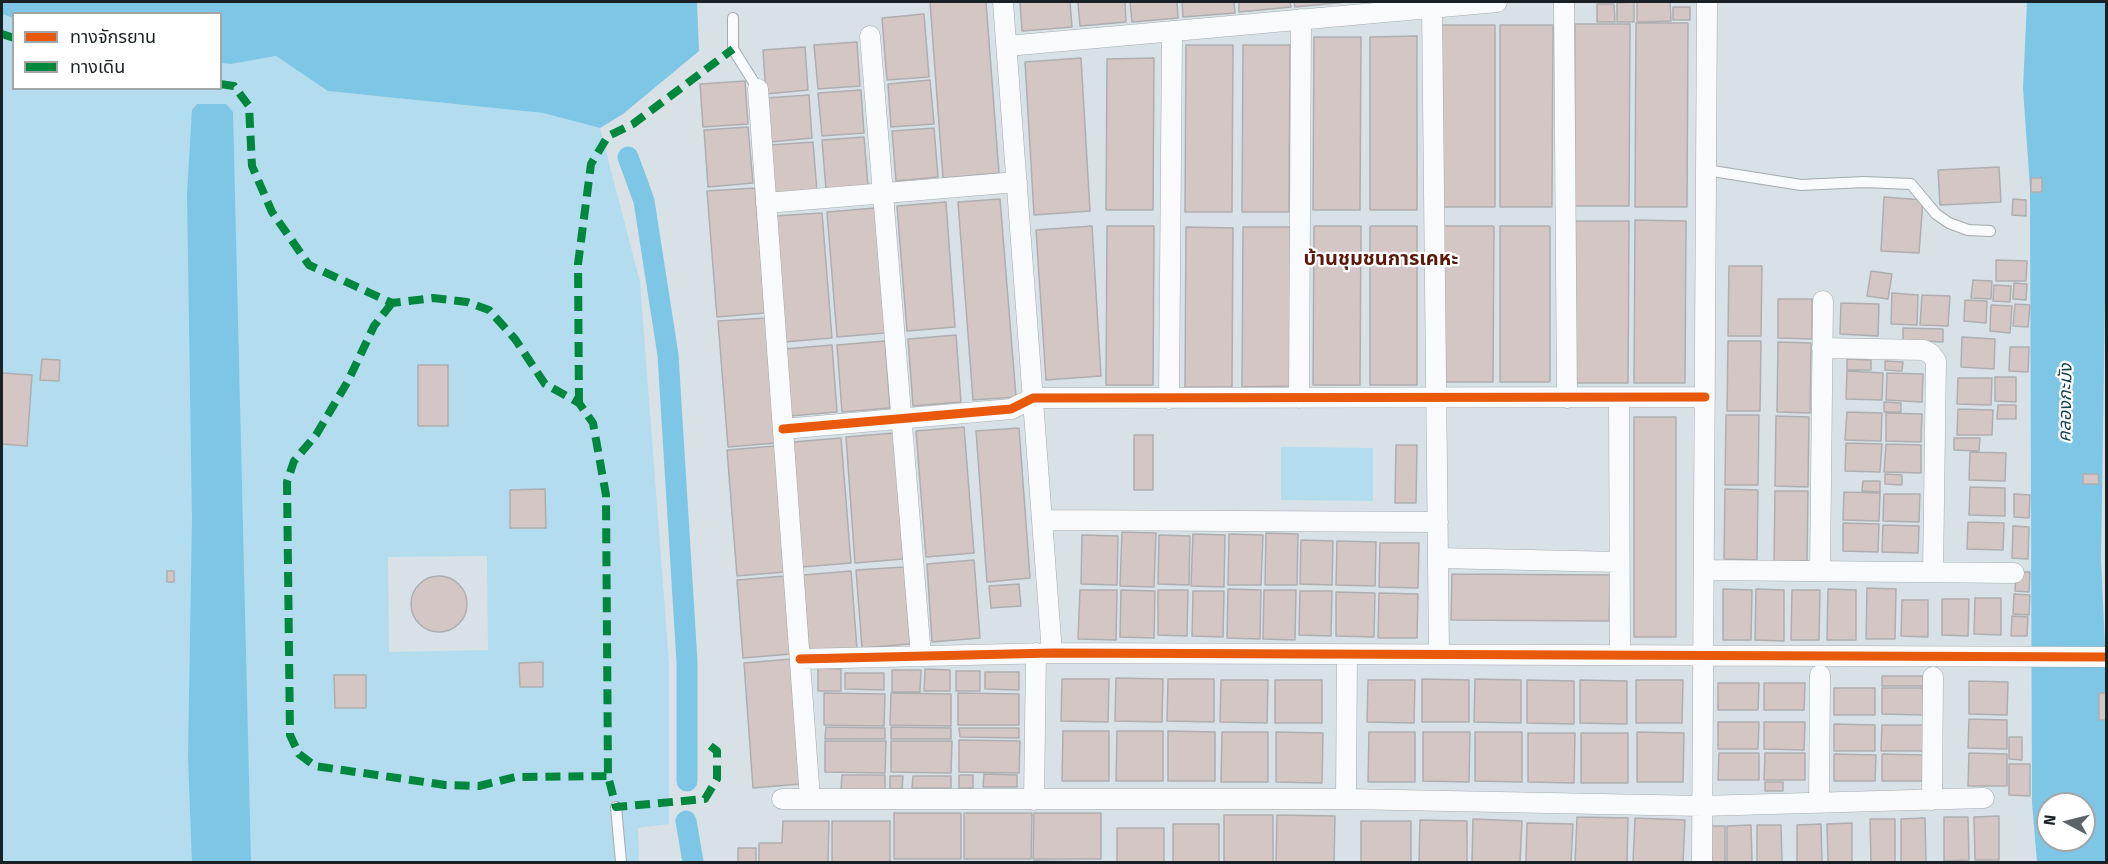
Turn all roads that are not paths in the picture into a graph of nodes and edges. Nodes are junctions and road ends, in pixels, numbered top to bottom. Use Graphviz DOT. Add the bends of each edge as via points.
graph roads {
  1 [pos="1003,2"];
  2 [pos="1497,2"];
  3 [pos="1564,2"];
  4 [pos="1707,2"];
  5 [pos="1432,7"];
  6 [pos="733,18"];
  7 [pos="1301,19"];
  8 [pos="1172,31"];
  9 [pos="870,36"];
  10 [pos="1007,46"];
  11 [pos="758,89"];
  12 [pos="1706,170"];
  13 [pos="1017,182"];
  14 [pos="883,194"];
  15 [pos="766,203"];
  16 [pos="1990,231"];
  17 [pos="1822,301"];
  18 [pos="1821,348"];
  19 [pos="1033,398"];
  20 [pos="1299,398"];
  21 [pos="1437,398"];
  22 [pos="1566,398"];
  23 [pos="1618,398"];
  24 [pos="1705,398"];
  25 [pos="1169,399"];
  26 [pos="901,419"];
  27 [pos="783,429"];
  28 [pos="1042,520"];
  29 [pos="1438,522"];
  30 [pos="1438,558"];
  31 [pos="1619,562"];
  32 [pos="1704,570"];
  33 [pos="1820,571"];
  34 [pos="1933,572"];
  35 [pos="2014,573"];
  36 [pos="1044,653"];
  37 [pos="1347,654"];
  38 [pos="1439,654"];
  39 [pos="1620,654"];
  40 [pos="1703,655"];
  41 [pos="921,656"];
  42 [pos="2106,657"];
  43 [pos="800,659"];
  44 [pos="1820,675"];
  45 [pos="1933,677"];
  46 [pos="1984,798"];
  47 [pos="782,799"];
  48 [pos="810,799"];
  49 [pos="1346,799"];
  50 [pos="1034,800"];
  51 [pos="1932,800"];
  52 [pos="1819,803"];
  53 [pos="1702,806"];
  54 [pos="616,807"];
  55 [pos="621,862"];
  56 [pos="1702,862"];
  1 -- 10 [label="street"];
  2 -- 5 [label="street"];
  3 -- 22 [label="street"];
  4 -- 12 [label="street"];
  5 -- 7 [label="street"];
  5 -- 21 [label="street"];
  6 -- 11 [label="lane" via="733,49"];
  7 -- 8 [label="street"];
  7 -- 20 [label="street"];
  8 -- 10 [label="street"];
  8 -- 25 [label="street"];
  9 -- 14 [label="street"];
  10 -- 13 [label="street"];
  11 -- 15 [label="street"];
  12 -- 16 [label="lane" via="1801,185 1911,183 1936,214 1949,223 1968,230"];
  12 -- 24 [label="street"];
  13 -- 14 [label="street"];
  13 -- 19 [label="street"];
  14 -- 15 [label="street"];
  14 -- 26 [label="street"];
  15 -- 27 [label="street"];
  17 -- 18 [label="street"];
  18 -- 33 [label="street"];
  18 -- 34 [label="street" via="1924,350 1936,361"];
  19 -- 25 [label="street"];
  19 -- 26 [label="street" via="1011,409"];
  19 -- 28 [label="street"];
  20 -- 21 [label="street"];
  20 -- 25 [label="street"];
  21 -- 22 [label="street"];
  21 -- 29 [label="street"];
  22 -- 23 [label="street"];
  23 -- 24 [label="street"];
  23 -- 31 [label="street"];
  24 -- 32 [label="street"];
  26 -- 27 [label="street"];
  26 -- 41 [label="street"];
  27 -- 43 [label="street"];
  28 -- 29 [label="street"];
  28 -- 36 [label="street"];
  29 -- 30 [label="street"];
  30 -- 31 [label="street"];
  30 -- 38 [label="street"];
  31 -- 39 [label="street"];
  32 -- 33 [label="street"];
  32 -- 40 [label="street"];
  33 -- 34 [label="street"];
  34 -- 35 [label="street"];
  36 -- 37 [label="street"];
  36 -- 41 [label="street"];
  36 -- 50 [label="street"];
  37 -- 38 [label="street"];
  37 -- 49 [label="street"];
  38 -- 39 [label="street"];
  39 -- 40 [label="street"];
  40 -- 42 [label="street"];
  40 -- 53 [label="street"];
  41 -- 43 [label="street"];
  43 -- 48 [label="street"];
  44 -- 52 [label="street"];
  45 -- 51 [label="street"];
  46 -- 51 [label="street"];
  47 -- 48 [label="street"];
  48 -- 50 [label="street"];
  49 -- 50 [label="street"];
  49 -- 53 [label="street"];
  51 -- 52 [label="street"];
  52 -- 53 [label="street"];
  53 -- 56 [label="street"];
  54 -- 55 [label="lane"];
}
